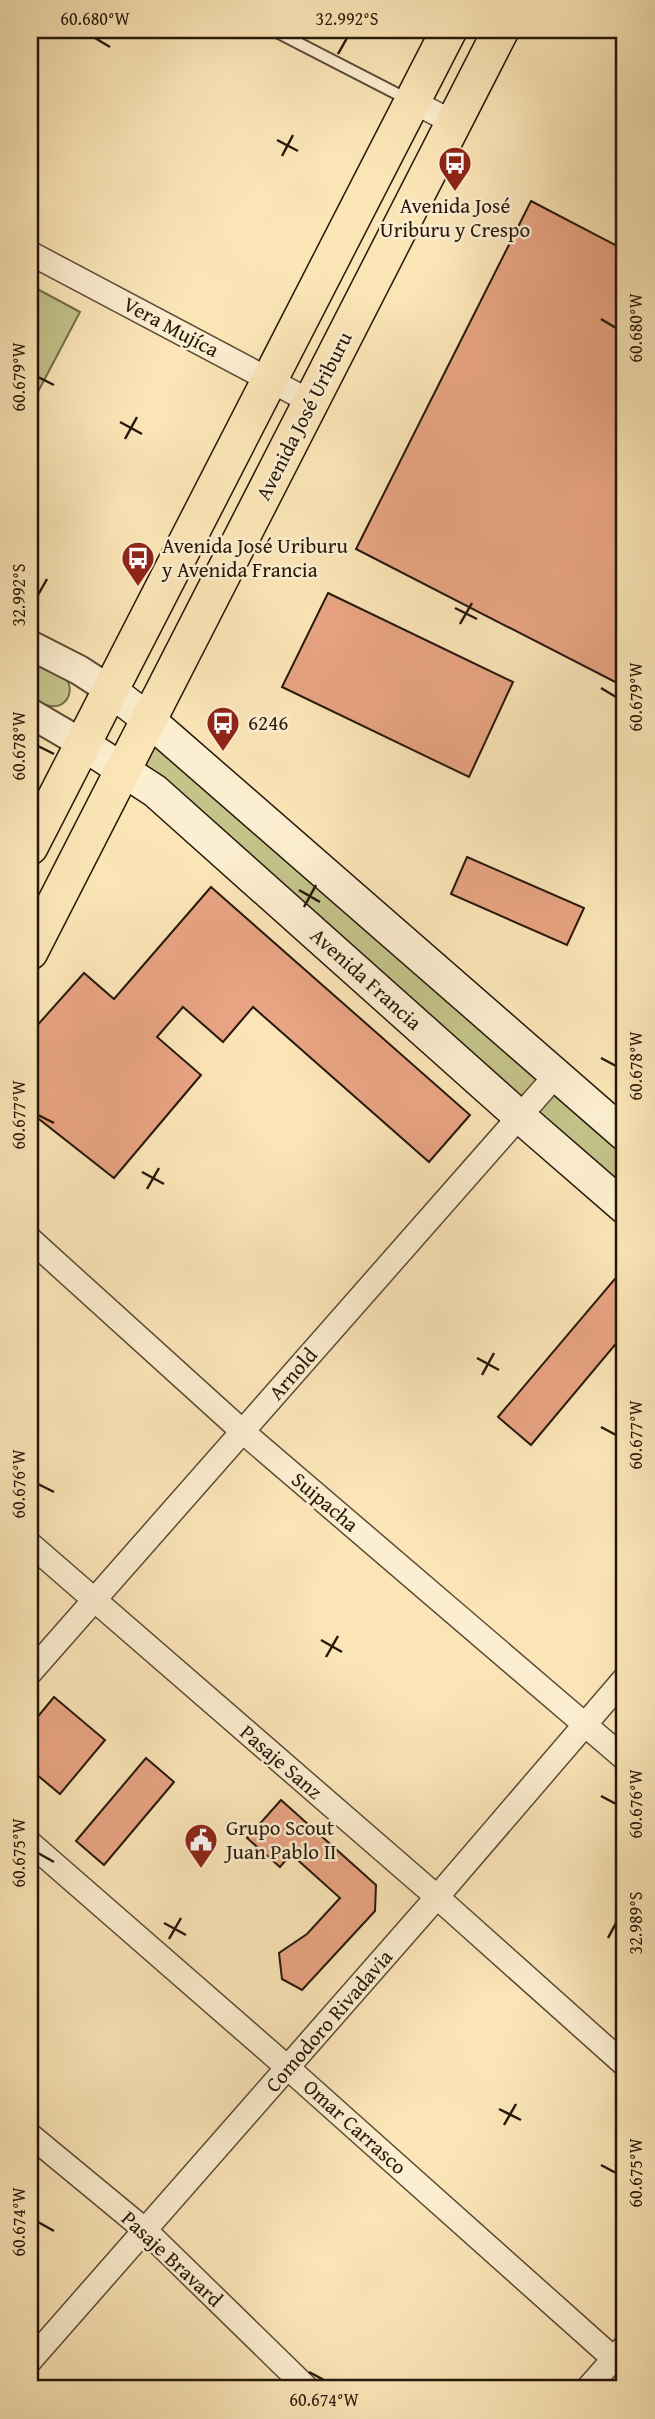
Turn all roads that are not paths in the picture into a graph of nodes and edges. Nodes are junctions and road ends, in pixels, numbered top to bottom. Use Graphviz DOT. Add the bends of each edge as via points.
graph roads {
  1 [pos="273,30"];
  2 [pos="449,30"];
  3 [pos="501,30"];
  4 [pos="412,101"];
  5 [pos="454,122"];
  6 [pos="30,253"];
  7 [pos="269,380"];
  8 [pos="311,402"];
  9 [pos="30,645"];
  10 [pos="110,690"];
  11 [pos="30,713"];
  12 [pos="149,720"];
  13 [pos="83,744"];
  14 [pos="124,769"];
  15 [pos="30,847"];
  16 [pos="30,952"];
  17 [pos="556,1075"];
  18 [pos="519,1116"];
  19 [pos="625,1135"];
  20 [pos="625,1208"];
  21 [pos="30,1239"];
  22 [pos="242,1432"];
  23 [pos="30,1544"];
  24 [pos="94,1600"];
  25 [pos="30,1673"];
  26 [pos="625,1678"];
  27 [pos="585,1724"];
  28 [pos="625,1759"];
  29 [pos="30,1843"];
  30 [pos="437,1897"];
  31 [pos="625,2065"];
  32 [pos="288,2068"];
  33 [pos="30,2135"];
  34 [pos="145,2230"];
  35 [pos="620,2352"];
  36 [pos="30,2361"];
  37 [pos="309,2389"];
  38 [pos="587,2389"];
  1 -- 4 [label="lane"];
  2 -- 4 [label="main road"];
  3 -- 5 [label="main road, Avenida José Uriburu"];
  4 -- 5 [label="street"];
  4 -- 7 [label="main road"];
  5 -- 8 [label="main road, Avenida José Uriburu"];
  6 -- 7 [label="street, Vera Mujíca"];
  7 -- 8 [label="street, Vera Mujíca"];
  7 -- 10 [label="main road"];
  8 -- 12 [label="main road, Avenida José Uriburu"];
  9 -- 10 [label="street"];
  10 -- 12 [label="main road"];
  10 -- 13 [label="main road"];
  11 -- 13 [label="street, Avenida Francia"];
  12 -- 14 [label="main road, Avenida José Uriburu"];
  12 -- 17 [label="main road"];
  13 -- 14 [label="main road, Avenida Francia"];
  13 -- 15 [label="main road"];
  14 -- 16 [label="main road, Avenida José Uriburu"];
  14 -- 18 [label="main road, Avenida Francia" via="155,791"];
  17 -- 18 [label="street, Arnold"];
  17 -- 19 [label="main road"];
  18 -- 20 [label="main road, Avenida Francia"];
  18 -- 22 [label="street, Arnold"];
  21 -- 22 [label="street, Suipacha"];
  22 -- 24 [label="street, Arnold"];
  22 -- 27 [label="street, Suipacha"];
  23 -- 24 [label="street, Pasaje Sanz"];
  24 -- 25 [label="street, Arnold"];
  24 -- 30 [label="street, Pasaje Sanz"];
  26 -- 27 [label="street, Comodoro Rivadavia"];
  27 -- 28 [label="street, Suipacha"];
  27 -- 30 [label="street, Comodoro Rivadavia"];
  29 -- 32 [label="street, Omar Carrasco"];
  30 -- 31 [label="street, Pasaje Sanz"];
  30 -- 32 [label="street, Comodoro Rivadavia"];
  32 -- 34 [label="street, Comodoro Rivadavia"];
  32 -- 35 [label="street, Omar Carrasco"];
  33 -- 34 [label="street, Pasaje Bravard"];
  34 -- 36 [label="street, Comodoro Rivadavia"];
  34 -- 37 [label="street, Pasaje Bravard"];
  35 -- 38 [label="street"];
}
